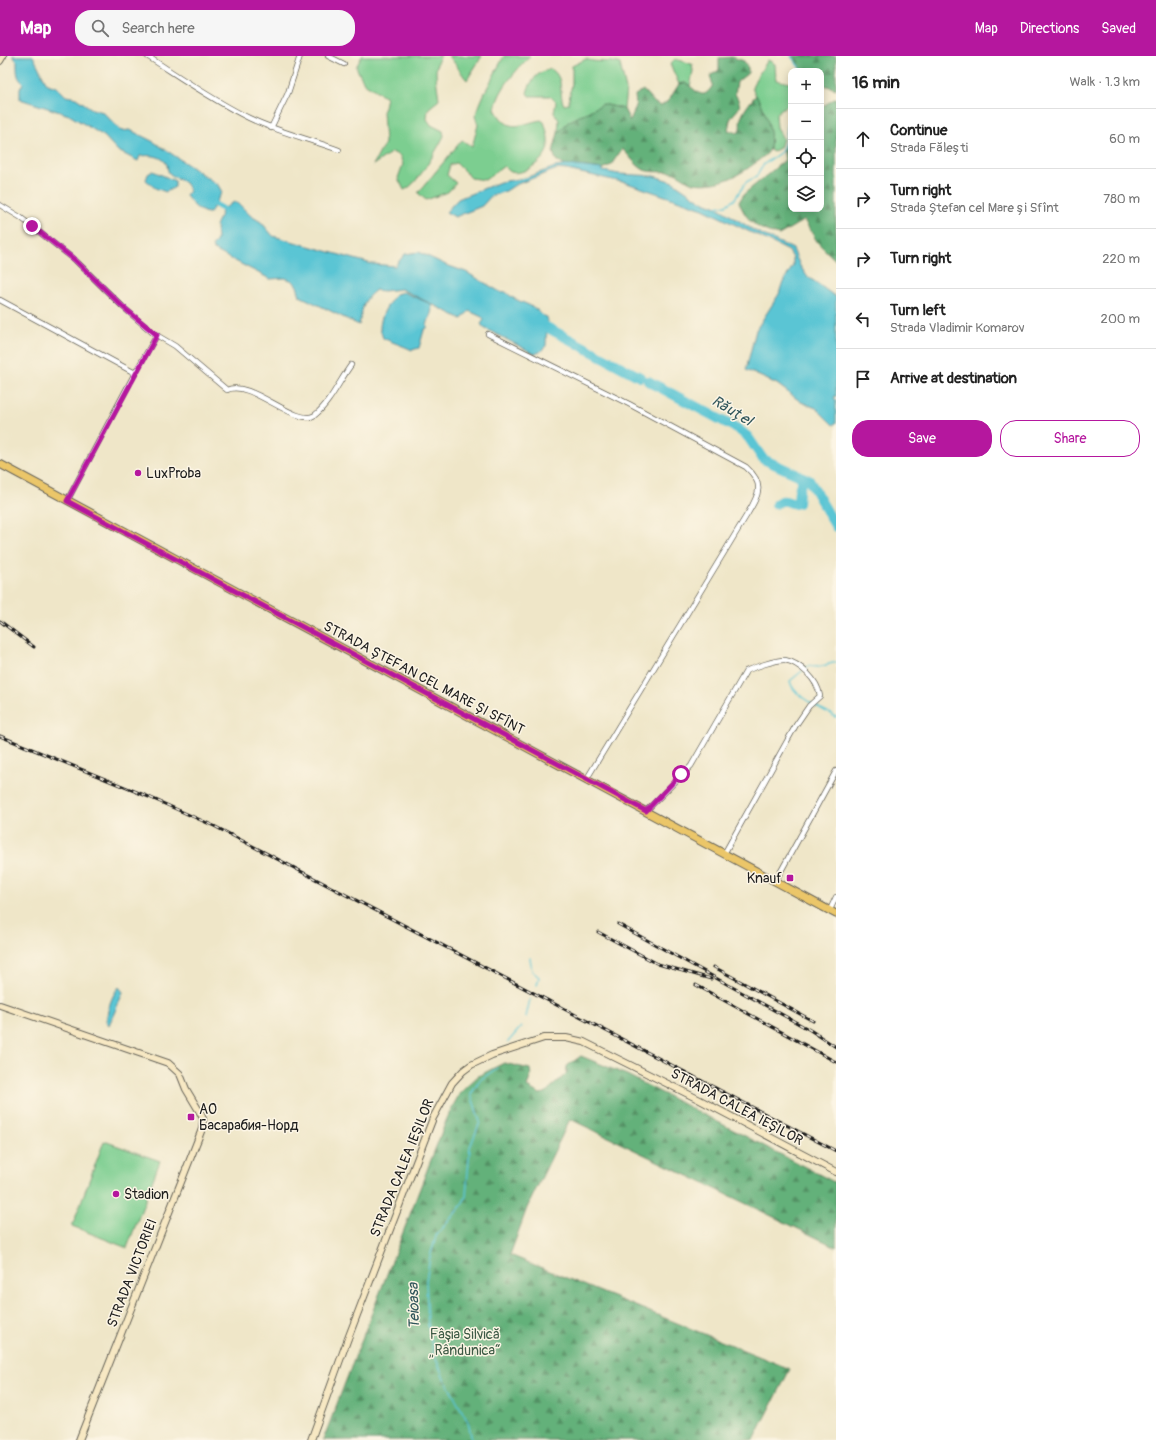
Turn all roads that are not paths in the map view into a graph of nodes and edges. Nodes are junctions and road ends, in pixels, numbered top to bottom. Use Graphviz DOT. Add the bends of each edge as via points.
graph roads {
  1 [pos="147,56"];
  2 [pos="300,56"];
  3 [pos="328,56"];
  4 [pos="344,64"];
  5 [pos="271,128"];
  6 [pos="339,150"];
  7 [pos="0,205"];
  8 [pos="0,300"];
  9 [pos="488,334"];
  10 [pos="157,335"];
  11 [pos="351,365"];
  12 [pos="135,373"];
  13 [pos="0,464"];
  14 [pos="67,501"];
  15 [pos="836,771"];
  16 [pos="586,780"];
  17 [pos="646,811"];
  18 [pos="724,854"];
  19 [pos="775,882"];
  20 [pos="836,897"];
  21 [pos="833,912"];
  22 [pos="0,1005"];
  23 [pos="836,1172"];
  24 [pos="79,1440"];
  25 [pos="311,1440"];
  1 -- 5 [label="street" via="223,104"];
  2 -- 5 [label="street" via="288,94"];
  3 -- 4 [label="street"];
  5 -- 6 [label="street"];
  7 -- 10 [label="street" via="20,217 75,260 123,307"];
  8 -- 12 [label="street"];
  9 -- 16 [label="street" via="629,404 746,467 758,481 759,489 748,513"];
  10 -- 11 [label="street" via="175,346 227,390 232,387 245,389 306,417 316,414 326,403"];
  10 -- 12 [label="street"];
  12 -- 14 [label="street"];
  13 -- 14 [label="main road, STRADA ȘTEFAN CEL MARE ȘI SFÎNT"];
  14 -- 16 [label="main road, STRADA ȘTEFAN CEL MARE ȘI SFÎNT"];
  15 -- 19 [label="street"];
  16 -- 17 [label="main road, STRADA ȘTEFAN CEL MARE ȘI SFÎNT"];
  17 -- 18 [label="main road, STRADA ȘTEFAN CEL MARE ȘI SFÎNT"];
  17 -- 18 [label="street" via="692,766 746,671 786,660 812,678 819,688 820,696 809,706 796,725"];
  18 -- 19 [label="main road, STRADA ȘTEFAN CEL MARE ȘI SFÎNT"];
  19 -- 21 [label="main road, STRADA ȘTEFAN CEL MARE ȘI SFÎNT"];
  20 -- 21 [label="street"];
  22 -- 24 [label="street, STRADA VICTORIEI" via="168,1063 180,1074 203,1119 202,1129"];
  23 -- 25 [label="street, STRADA CALEA IEȘILOR" via="700,1100 575,1040 544,1038 479,1061 455,1080 433,1118"];
}
